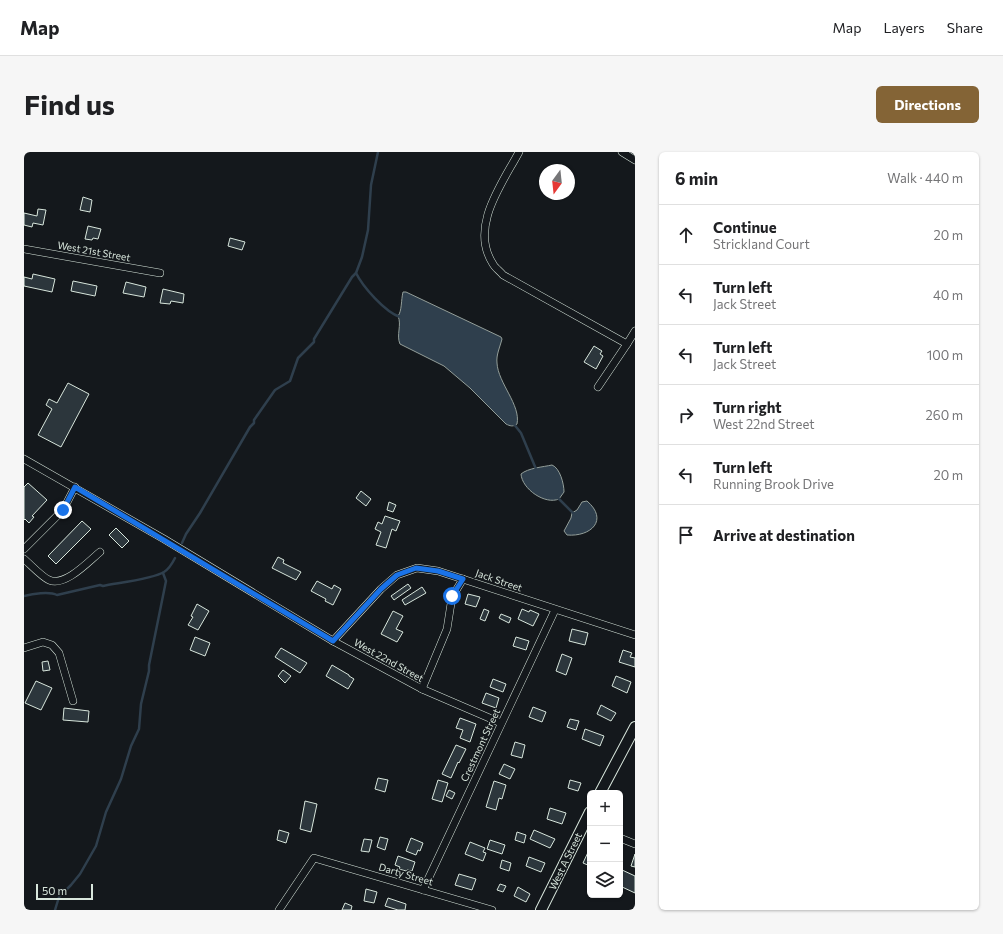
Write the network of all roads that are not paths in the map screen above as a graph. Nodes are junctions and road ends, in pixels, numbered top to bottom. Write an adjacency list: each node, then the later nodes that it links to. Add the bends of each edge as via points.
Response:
1 (520, 152): 7 (street, via 486,216 485,246 492,264 503,275)
2 (622, 152): 3 (street)
3 (635, 160)
4 (24, 249): 5 (street, West 21st Street)
5 (160, 273)
6 (635, 331): 7 (street)
7 (627, 344): 8 (street)
8 (598, 387)
9 (24, 459): 10 (street, West 22nd Street)
10 (75, 487): 11 (street, via 63,510); 17 (street, West 22nd Street)
11 (24, 549)
12 (100, 552): 13 (street, via 70,577 59,582 49,580)
13 (24, 559)
14 (463, 579): 15 (street, Jack Street); 17 (street, Jack Street, via 438,571 416,568 397,575); 19 (street, via 452,596 447,629)
15 (555, 610): 16 (street, Jack Street); 21 (street, Crestmont Street)
16 (635, 635)
17 (333, 641): 19 (street, West 22nd Street)
18 (24, 648): 20 (street, via 43,642 52,645 59,653)
19 (422, 690): 21 (street, West 22nd Street)
20 (73, 701)
21 (501, 724): 27 (street, Crestmont Street)
22 (635, 727): 23 (street)
23 (602, 790)
24 (587, 826): 30 (street, West A Street)
25 (623, 839): 26 (street)
26 (635, 844)
27 (423, 890): 28 (street, Darty Street, via 314,858); 29 (street, Darty Street)
28 (279, 910)
29 (492, 910)
30 (541, 910)

